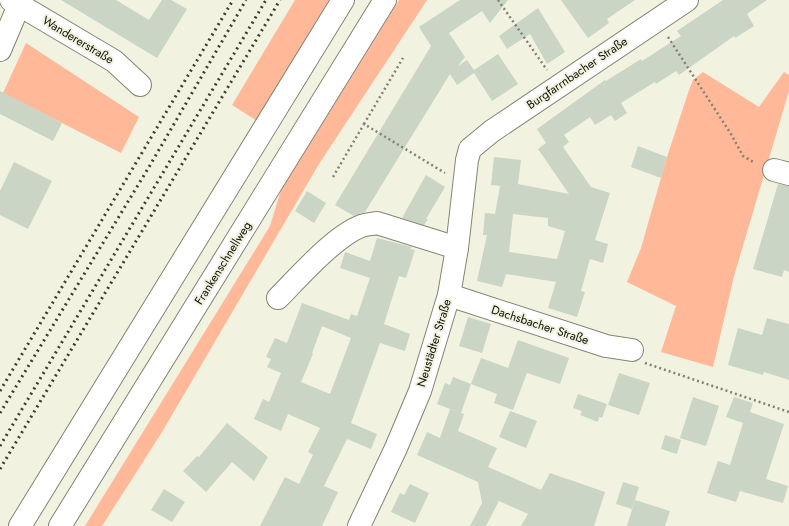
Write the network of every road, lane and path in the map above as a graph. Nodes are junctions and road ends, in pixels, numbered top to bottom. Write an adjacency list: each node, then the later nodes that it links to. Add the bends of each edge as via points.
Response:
1 (343, 0): 21 (main road)
2 (385, 0): 22 (main road, Frankenschnellweg)
3 (498, 0): 10 (path)
4 (687, 0): 6 (main road, Burgfarrnbacher Straße)
5 (15, 2): 7 (main road); 9 (main road, Wandererstraße, via 114,61)
6 (657, 20): 10 (main road, Burgfarrnbacher Straße); 13 (path, via 731,134 742,156 760,166)
7 (0, 50)
8 (403, 58): 11 (path)
9 (140, 85)
10 (558, 86): 12 (main road, Burgfarrnbacher Straße, via 514,115)
11 (364, 124): 14 (path); 15 (path)
12 (470, 149): 15 (main road, Neustädter Straße)
13 (782, 172)
14 (332, 177)
15 (464, 182): 16 (main road, Neustädter Straße)
16 (457, 248): 17 (main road, Neustädter Straße); 18 (main road, via 377,223 364,225 337,241)
17 (449, 295): 19 (main road, Dachsbacher Straße, via 606,346); 23 (main road, Neustädter Straße, via 420,392)
18 (278, 298)
19 (632, 350): 20 (path, via 641,362)
20 (789, 412)
21 (20, 526)
22 (60, 526)
23 (359, 526)

